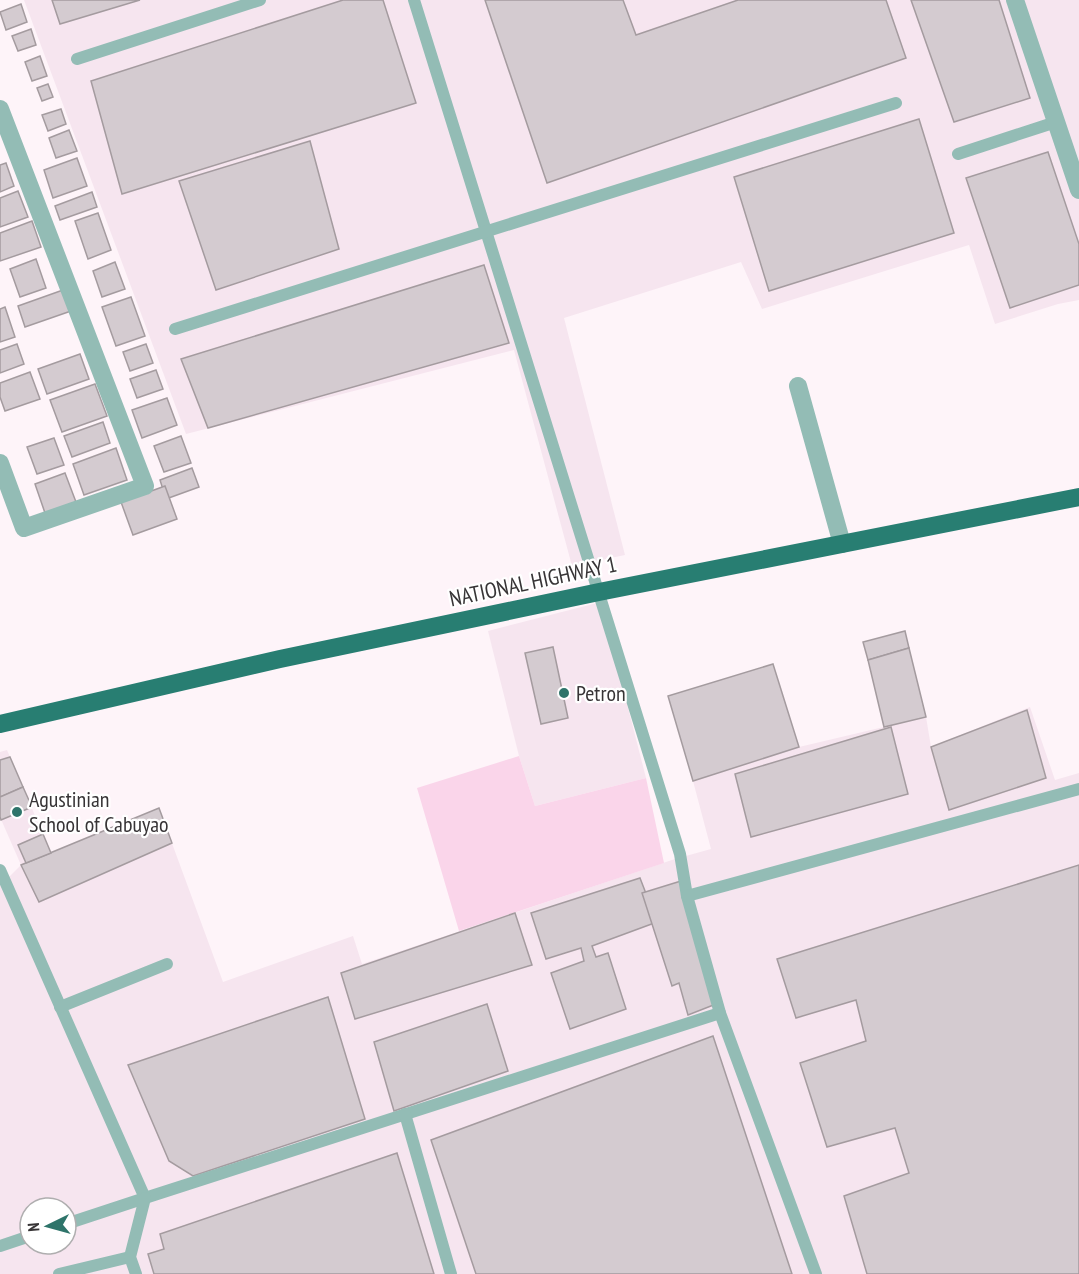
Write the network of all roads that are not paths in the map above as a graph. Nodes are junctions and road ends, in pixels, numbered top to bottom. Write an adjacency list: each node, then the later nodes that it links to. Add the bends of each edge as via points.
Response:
1 (260, 0): 4 (lane)
2 (414, 0): 10 (lane)
3 (1015, 0): 7 (street)
4 (77, 58)
5 (896, 103): 10 (lane)
6 (0, 109): 13 (street, via 146,486 24,528)
7 (1056, 122): 8 (lane); 9 (street)
8 (958, 154)
9 (1079, 190)
10 (487, 231): 11 (lane); 16 (lane)
11 (175, 329)
12 (798, 386): 15 (street)
13 (0, 463)
14 (1079, 497): 15 (highway, NATIONAL HIGHWAY 1)
15 (842, 544): 16 (highway, NATIONAL HIGHWAY 1)
16 (599, 592): 17 (highway, NATIONAL HIGHWAY 1, via 280,658); 20 (lane, via 680,855)
17 (0, 724)
18 (1079, 789): 20 (lane)
19 (0, 870): 22 (lane)
20 (687, 896): 23 (lane)
21 (167, 964): 22 (lane)
22 (60, 1007): 25 (lane)
23 (720, 1012): 24 (lane); 33 (lane)
24 (405, 1114): 25 (lane); 32 (lane)
25 (145, 1198): 26 (lane); 29 (lane)
26 (78, 1220)
27 (18, 1240): 28 (lane)
28 (0, 1246)
29 (130, 1257): 30 (lane); 31 (lane)
30 (59, 1274)
31 (136, 1274)
32 (451, 1274)
33 (816, 1274)

